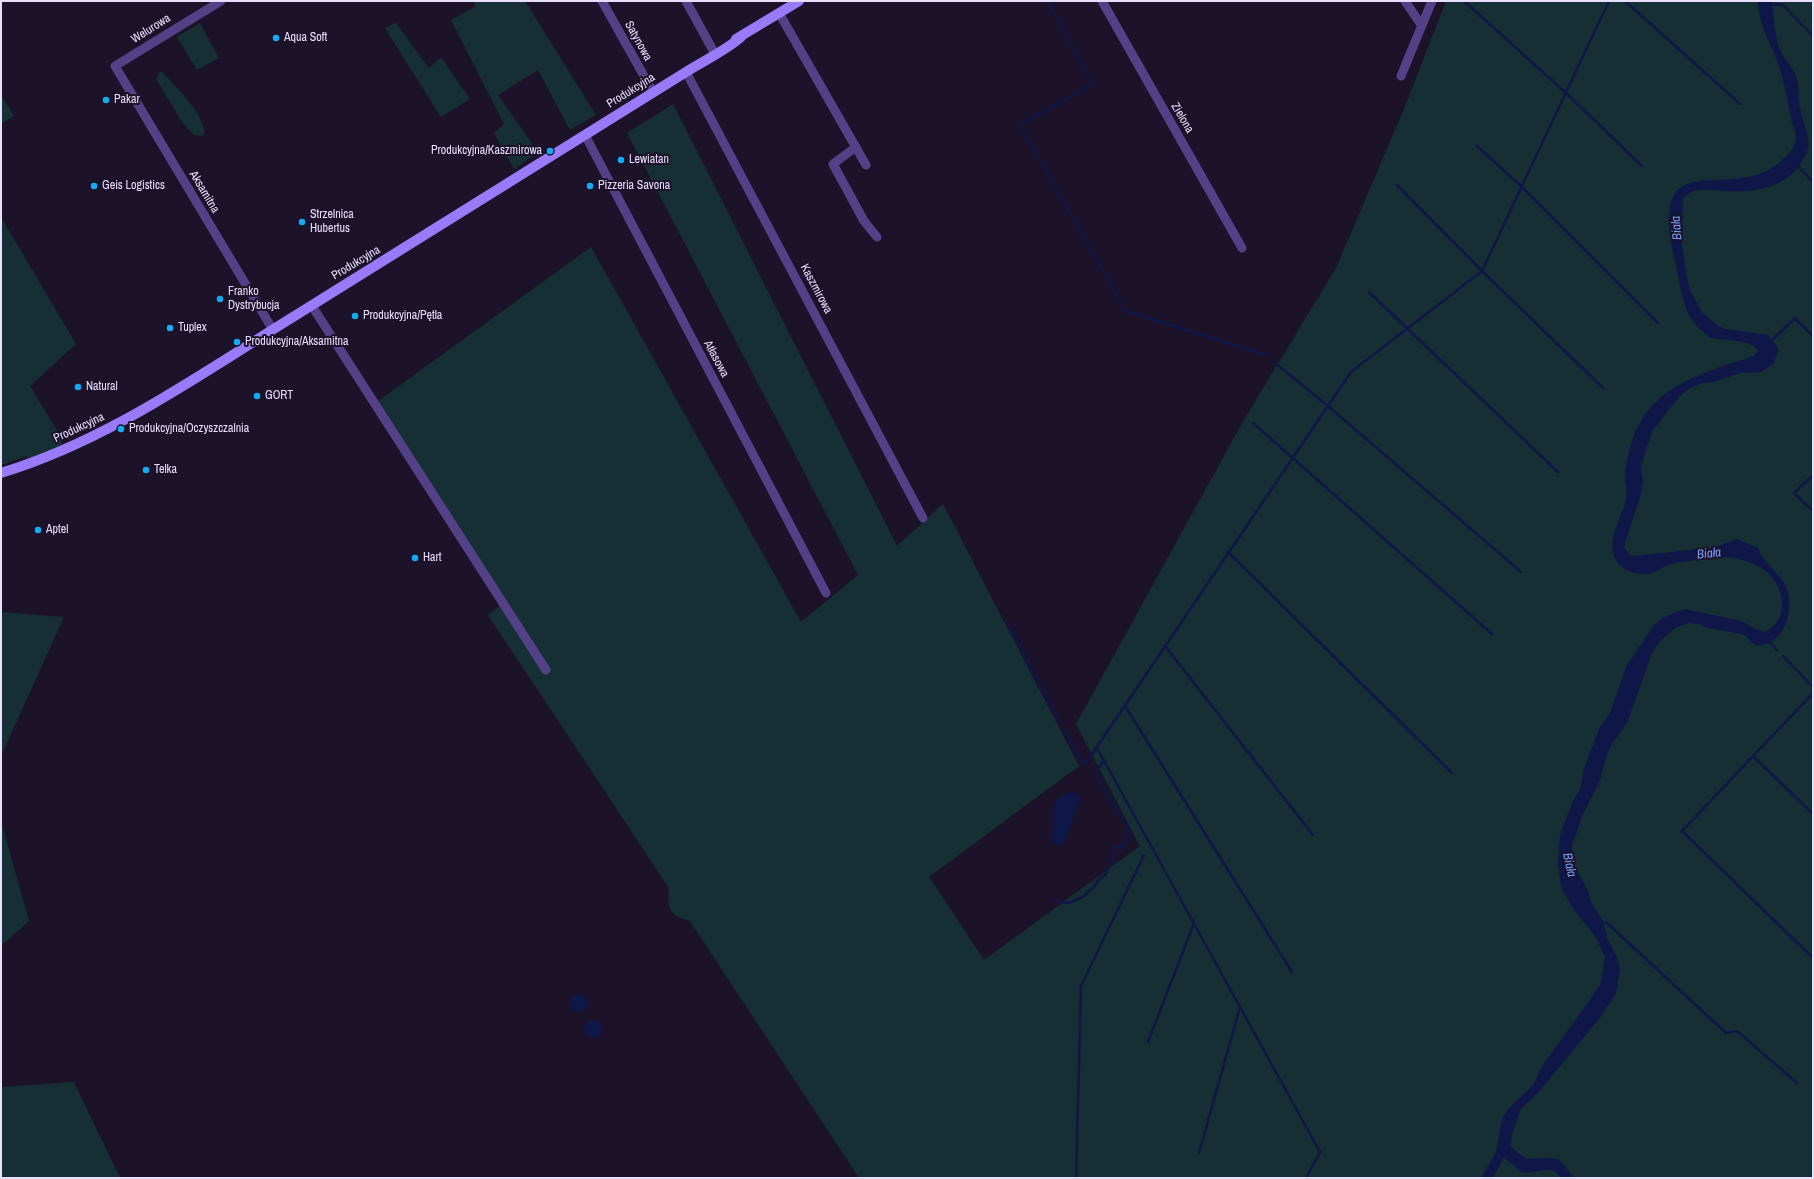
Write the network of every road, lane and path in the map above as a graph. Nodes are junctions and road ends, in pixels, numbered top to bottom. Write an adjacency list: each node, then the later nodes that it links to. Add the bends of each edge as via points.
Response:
1 (221, 1): 11 (street, Welurowa)
2 (602, 1): 14 (street, Satynowa)
3 (686, 1): 10 (street)
4 (799, 1): 8 (street, Produkcyjna)
5 (1102, 1): 19 (street, Zielona)
6 (1405, 1): 9 (street)
7 (1432, 1): 9 (street)
8 (779, 13): 10 (street, Produkcyjna, via 724,45); 16 (street)
9 (1422, 26): 13 (street)
10 (715, 54): 12 (street, Produkcyjna)
11 (115, 66): 21 (street, Aksamitna)
12 (686, 72): 14 (street, Produkcyjna); 23 (street, Kaszmirowa)
13 (1401, 76)
14 (653, 92): 15 (street, Produkcyjna)
15 (585, 135): 20 (street, Produkcyjna); 24 (street, Atłasowa)
16 (856, 146): 17 (street); 18 (street, via 833,164 864,221)
17 (866, 165)
18 (876, 237)
19 (1242, 248)
20 (312, 306): 21 (street, Produkcyjna); 25 (street)
21 (273, 330): 22 (street, Produkcyjna, via 113,427 75,446)
22 (1, 473)
23 (923, 518)
24 (826, 593)
25 (546, 670)

